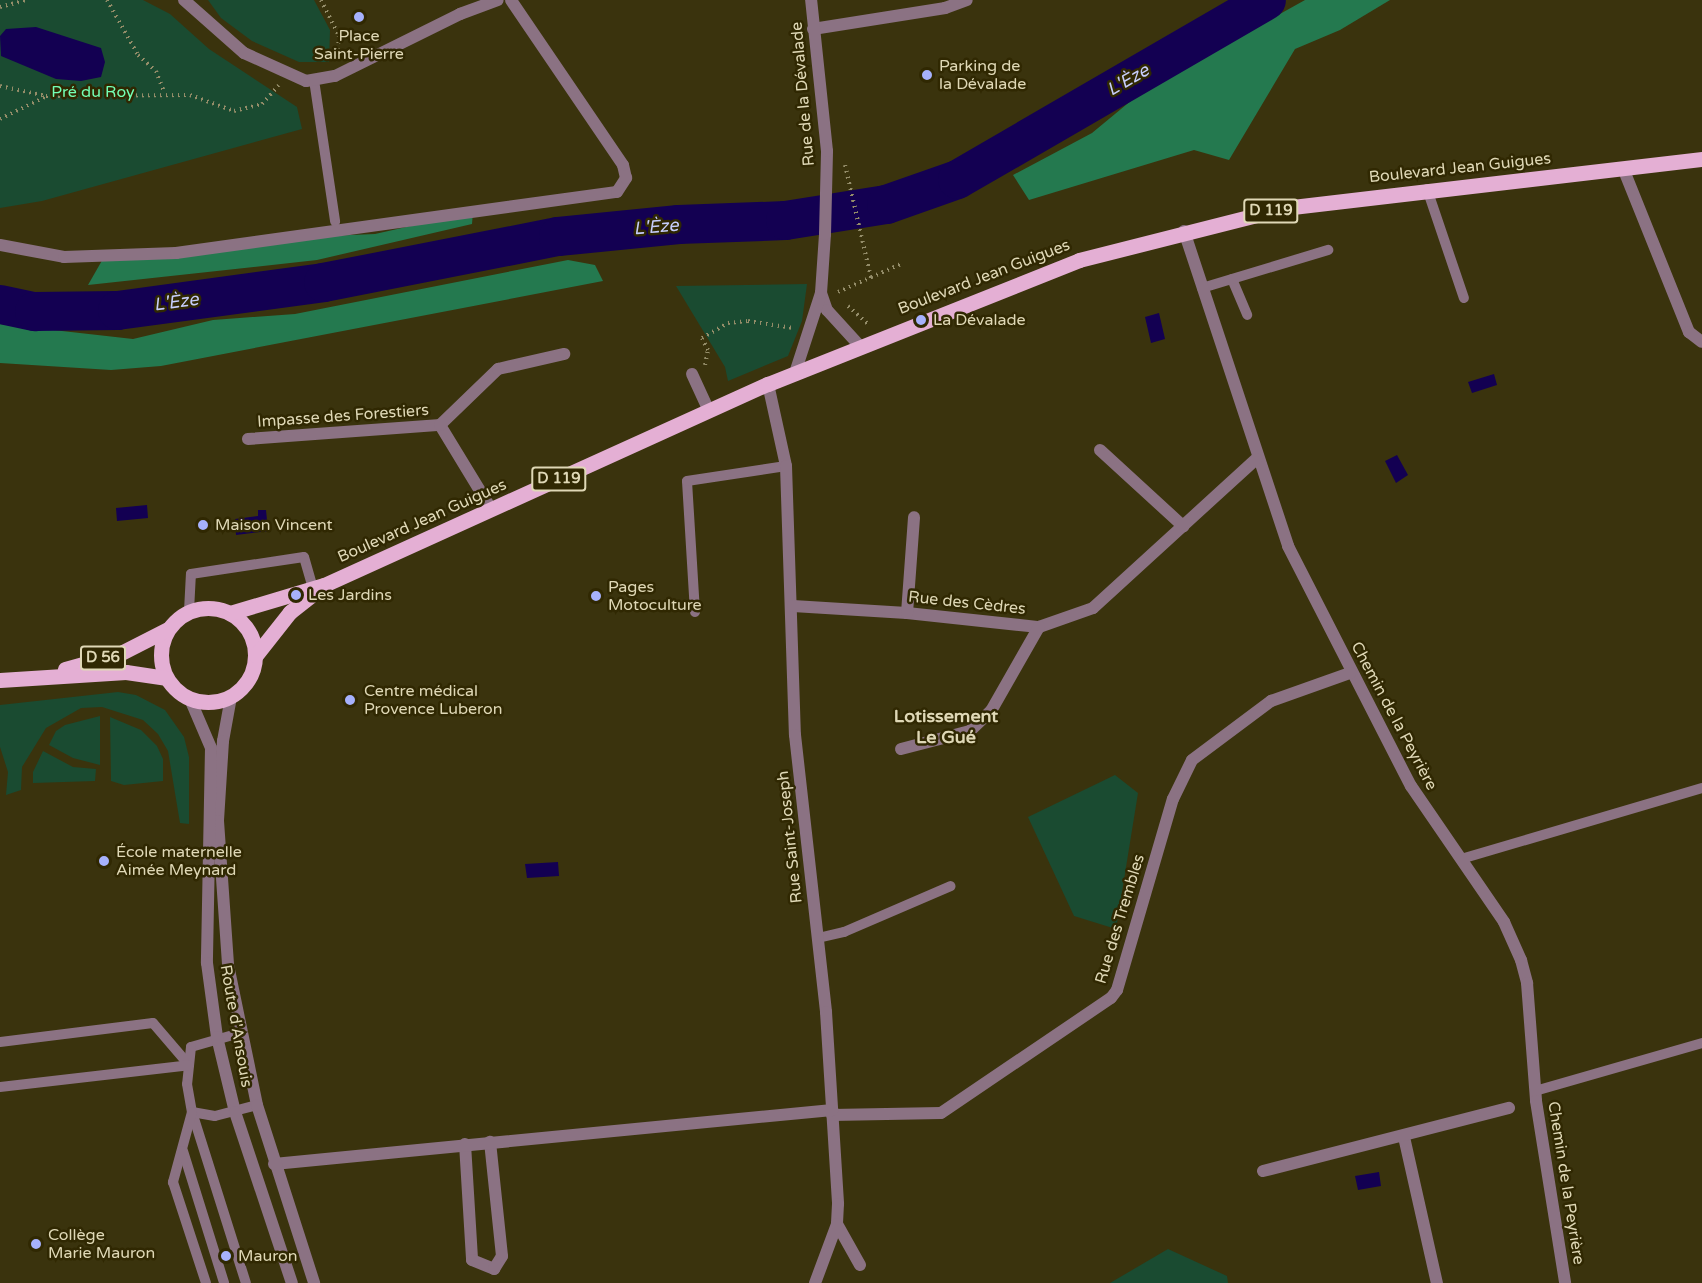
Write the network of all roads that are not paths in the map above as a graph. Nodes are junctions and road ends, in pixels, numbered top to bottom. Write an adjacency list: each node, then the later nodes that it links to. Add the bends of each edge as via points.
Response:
1 (184, 0): 7 (street, via 244,53 289,74)
2 (498, 0): 7 (street, via 460,14 335,76)
3 (512, 0): 13 (street, via 624,165 626,178 617,192 176,253 64,257)
4 (811, 0): 6 (street, Rue de la Dévalade)
5 (967, 0): 6 (street, via 945,8)
6 (813, 29): 17 (street, Rue de la Dévalade, via 827,151)
7 (314, 80): 11 (lane)
8 (1702, 159): 9 (main road, Boulevard Jean Guigues / D 119)
9 (1623, 168): 10 (main road, Boulevard Jean Guigues / D 119); 20 (street, via 1689,332)
10 (1427, 189): 12 (main road, Boulevard Jean Guigues / D 119, via 1284,208); 18 (lane)
11 (335, 221)
12 (1184, 231): 16 (street, Chemin de la Peyrière); 21 (main road, Boulevard Jean Guigues / D 119, via 1078,260)
13 (0, 245)
14 (1328, 250): 15 (lane)
15 (1232, 279): 16 (lane); 19 (lane)
16 (1202, 288): 30 (street, Chemin de la Peyrière)
17 (821, 293): 21 (street, via 827,310); 23 (street, Rue de la Dévalade)
18 (1464, 298)
19 (1247, 315)
20 (1702, 342)
21 (859, 345): 23 (main road, Boulevard Jean Guigues / D 119)
22 (564, 354): 27 (street, Impasse des Forestiers, via 498,369)
23 (795, 373): 25 (main road, Boulevard Jean Guigues / D 119)
24 (692, 374): 26 (street)
25 (768, 384): 26 (main road, Boulevard Jean Guigues / D 119); 31 (street, Rue Saint-Joseph)
26 (709, 411): 32 (main road, Boulevard Jean Guigues / D 119)
27 (440, 425): 28 (street, Impasse des Forestiers); 32 (street, Impasse des Forestiers)
28 (248, 439)
29 (1100, 450): 34 (street)
30 (1256, 459): 34 (street, Rue des Cèdres); 44 (street, Chemin de la Peyrière, via 1288,546)
31 (786, 466): 36 (street, Rue Saint-Joseph); 38 (lane, via 687,481)
32 (491, 509): 35 (main road, Boulevard Jean Guigues / D 119)
33 (914, 517): 40 (street)
34 (1183, 526): 41 (street, Rue des Cèdres, via 1093,608)
35 (319, 587): 37 (lane, via 304,557 191,574); 39 (main road, Boulevard Jean Guigues / D 119); 43 (main road, Boulevard Jean Guigues / D 119, via 290,612)
36 (793, 606): 40 (street, Rue des Cèdres); 54 (street, Rue Saint-Joseph, via 795,735)
37 (189, 611): 39 (main road, via 212,608); 42 (main road)
38 (695, 612)
39 (230, 613): 43 (main road, via 249,630)
40 (907, 613): 41 (street, Rue des Cèdres)
41 (1039, 627): 50 (street, via 991,711 970,731)
42 (168, 629): 45 (main road, D 56, via 119,654); 46 (main road, via 161,653)
43 (256, 655): 48 (main road, via 249,680)
44 (1350, 673): 52 (street, Chemin de la Peyrière, via 1411,786); 66 (street, Rue des Trembles, via 1271,701 1192,760 1173,799 1111,998 941,1113)
45 (34, 677): 46 (main road, D 56, via 126,672); 47 (main road, D 56)
46 (166, 678): 49 (main road)
47 (0, 680)
48 (231, 697): 49 (main road, via 203,703); 55 (street, Route d'Ansouis, via 223,741 218,826 228,965)
49 (190, 699): 56 (street, Route d'Ansouis, via 211,748 207,963)
50 (902, 749)
51 (1702, 788): 52 (lane)
52 (1461, 859): 61 (street, Chemin de la Peyrière, via 1504,922 1521,960 1527,983)
53 (951, 886): 54 (lane, via 844,932)
54 (818, 938): 66 (street, Rue Saint-Joseph)
55 (240, 1033): 56 (lane); 62 (street, Route d'Ansouis)
56 (217, 1036): 59 (lane, via 191,1047); 65 (street, Route d'Ansouis)
57 (0, 1042): 59 (lane, via 153,1023)
58 (1702, 1042): 61 (lane)
59 (189, 1065): 60 (lane); 64 (lane, via 187,1084)
60 (0, 1087)
61 (1535, 1091): 82 (street, Chemin de la Peyrière)
62 (257, 1105): 65 (lane); 71 (street, Route d'Ansouis)
63 (1509, 1108): 67 (street)
64 (192, 1112): 65 (lane, via 215,1116); 70 (lane); 77 (lane)
65 (235, 1112): 78 (street, Route d'Ansouis)
66 (832, 1112): 68 (street, Rue des Trembles); 73 (street, Rue Saint-Joseph)
67 (1404, 1137): 72 (street); 81 (street)
68 (490, 1142): 69 (street, Rue des Trembles); 69 (street, via 502,1256 494,1269 472,1260)
69 (465, 1144): 71 (street, Rue des Trembles)
70 (183, 1151): 75 (lane, via 173,1182); 76 (lane)
71 (274, 1164): 79 (street, Route d'Ansouis)
72 (1263, 1171)
73 (837, 1224): 74 (street); 80 (street, Rue Saint-Joseph)
74 (860, 1265)
75 (206, 1283)
76 (224, 1283)
77 (246, 1283)
78 (292, 1283)
79 (314, 1283)
80 (815, 1283)
81 (1437, 1283)
82 (1565, 1283)

